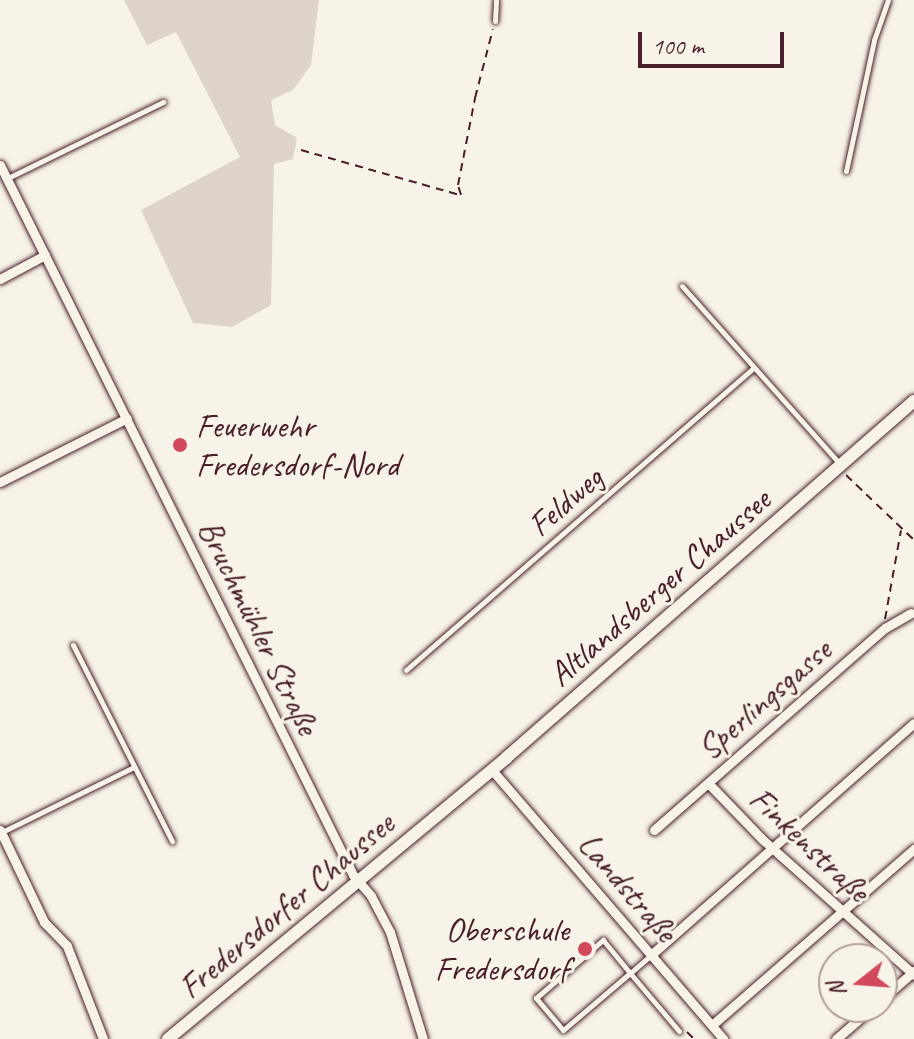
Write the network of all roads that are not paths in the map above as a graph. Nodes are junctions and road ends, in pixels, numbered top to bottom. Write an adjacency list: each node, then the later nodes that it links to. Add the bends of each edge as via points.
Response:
1 (496, 0): 3 (lane)
2 (888, 0): 6 (lane, via 874,40)
3 (495, 21)
4 (163, 102): 7 (lane)
5 (0, 165): 7 (street, Bruchmühler Straße)
6 (846, 171)
7 (7, 179): 8 (street, Bruchmühler Straße)
8 (45, 255): 9 (street); 13 (street, Bruchmühler Straße)
9 (0, 279)
10 (682, 286): 11 (lane)
11 (754, 368): 14 (lane); 18 (lane, Feldweg)
12 (914, 401): 14 (main road, Altlandsberger Chaussee)
13 (127, 418): 15 (street); 29 (street, Bruchmühler Straße)
14 (844, 470): 21 (main road, Altlandsberger Chaussee)
15 (0, 482)
16 (911, 613): 22 (street, Sperlingsgasse, via 885,628)
17 (73, 645): 20 (lane)
18 (406, 670)
19 (914, 723): 27 (street)
20 (134, 767): 25 (lane); 26 (lane)
21 (492, 770): 23 (main road, Altlandsberger Chaussee); 31 (street, Landstraße)
22 (708, 783): 24 (street, Sperlingsgasse); 27 (street, Finkenstraße)
23 (440, 814): 29 (main road, Fredersdorfer Chaussee)
24 (654, 830)
25 (1, 831): 37 (street, via 44,922 62,939 84,980 89,1009)
26 (172, 841)
27 (772, 846): 30 (street, Finkenstraße); 31 (street)
28 (914, 849): 30 (street)
29 (358, 882): 38 (main road, Fredersdorfer Chaussee); 39 (street, Bruchmühler Straße, via 390,932)
30 (844, 910): 33 (street, Finkenstraße); 35 (street)
31 (652, 954): 32 (lane); 35 (street, Landstraße)
32 (630, 973): 32 (lane, via 563,1030 536,998 603,940); 36 (lane)
33 (913, 973)
34 (854, 1023): 41 (street)
35 (712, 1025): 40 (street, Landstraße)
36 (679, 1031)
37 (103, 1039)
38 (168, 1039)
39 (423, 1039)
40 (723, 1039)
41 (836, 1039)

